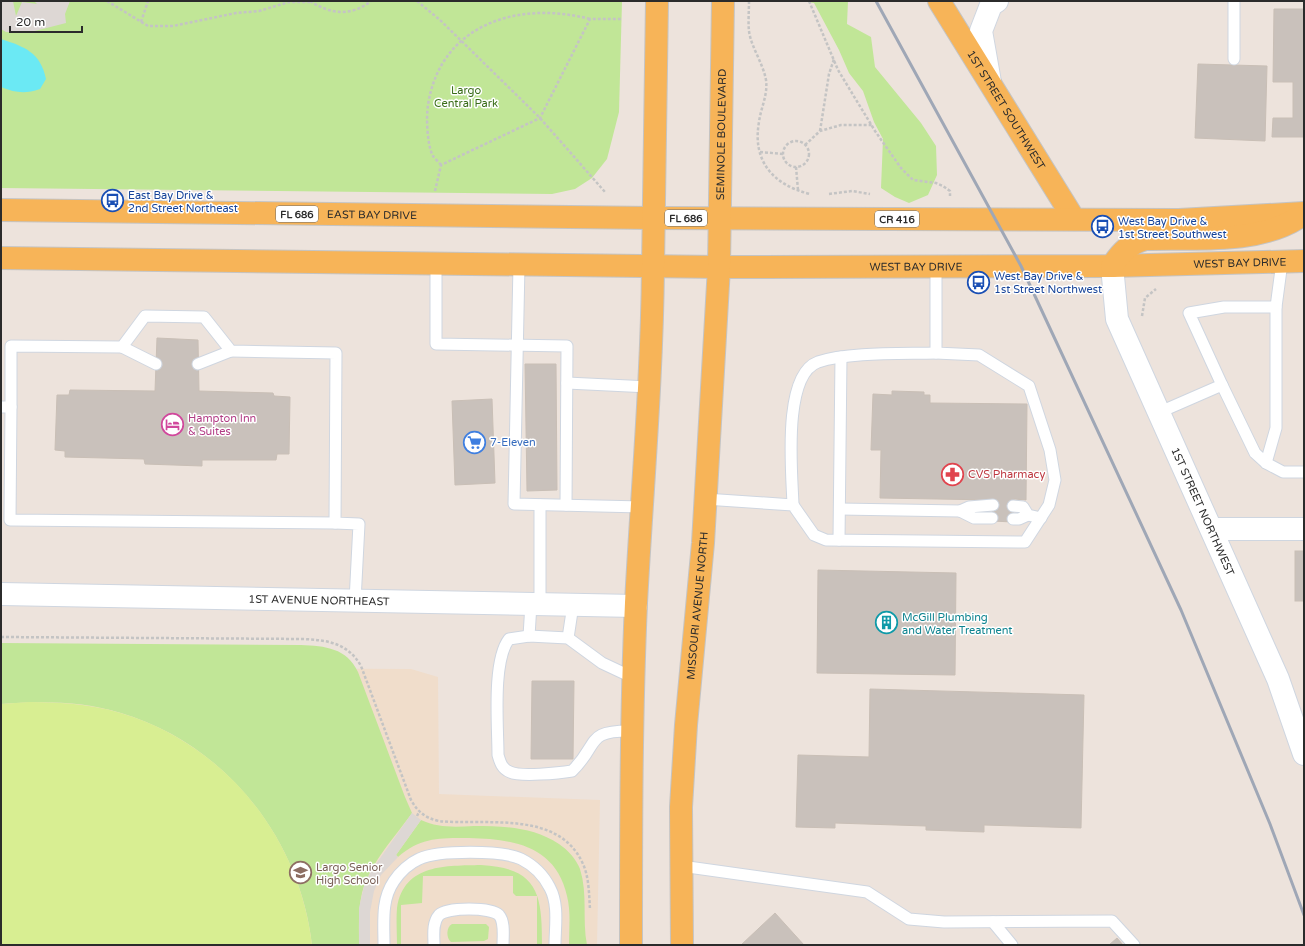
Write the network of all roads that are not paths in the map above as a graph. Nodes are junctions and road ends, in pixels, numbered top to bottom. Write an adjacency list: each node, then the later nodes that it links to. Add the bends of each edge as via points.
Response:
1 (657, 1): 10 (main road)
2 (723, 1): 11 (main road, SEMINOLE BOULEVARD)
3 (939, 1): 7 (main road, 1ST STREET SOUTHWEST)
4 (997, 1): 7 (street, via 991,4 981,31)
5 (1234, 1): 6 (lane)
6 (1234, 59)
7 (990, 82): 12 (main road, 1ST STREET SOUTHWEST)
8 (1, 210): 10 (main road, EAST BAY DRIVE / FL 686)
9 (1304, 214): 12 (main road, CR 416, via 1179,220); 20 (main road, via 1264,234 1145,239 1132,243 1120,253)
10 (653, 218): 11 (main road, EAST BAY DRIVE / FL 686); 21 (main road)
11 (720, 218): 12 (main road, CR 416); 22 (main road, SEMINOLE BOULEVARD)
12 (1074, 219)
13 (1304, 252): 16 (main road)
14 (1, 258): 17 (main road)
15 (1304, 261): 16 (main road, WEST BAY DRIVE)
16 (1282, 262): 20 (main road, WEST BAY DRIVE); 23 (lane)
17 (436, 264): 18 (main road); 24 (lane, via 436,344)
18 (519, 265): 21 (main road); 24 (lane)
19 (936, 266): 20 (main road, WEST BAY DRIVE); 22 (main road, WEST BAY DRIVE); 27 (lane)
20 (1112, 266): 35 (street, 1ST STREET NORTHWEST, via 1117,319)
21 (653, 267): 22 (main road); 33 (main road)
22 (719, 267): 38 (main road, MISSOURI AVENUE NORTH)
23 (1276, 307): 32 (lane, via 1224,307 1189,313); 36 (lane, via 1276,428)
24 (517, 346): 31 (lane, via 567,346); 39 (lane, via 514,504)
25 (122, 347): 26 (lane, via 145,316 204,318); 29 (lane); 34 (lane, via 11,346)
26 (230, 351): 30 (lane); 51 (lane, via 336,353)
27 (936, 353): 28 (lane); 49 (lane, via 979,355 1029,386 1050,450 1055,480 1049,505)
28 (841, 357): 41 (lane, via 816,363 802,376 798,387 791,416); 45 (lane)
29 (156, 364)
30 (198, 364)
31 (567, 383): 33 (lane); 40 (lane)
32 (1222, 385): 35 (lane); 36 (lane, via 1255,453)
33 (649, 386): 44 (main road)
34 (6, 407): 51 (lane, via 10,520)
35 (1160, 412): 52 (street, 1ST STREET NORTHWEST)
36 (1266, 463): 37 (lane, via 1283,472)
37 (1304, 472)
38 (705, 499): 41 (lane); 65 (main road, MISSOURI AVENUE NORTH, via 686,725 681,807)
39 (540, 505): 40 (lane); 57 (lane)
40 (566, 505): 44 (lane)
41 (793, 505): 54 (lane, via 814,535 826,540)
42 (993, 505): 46 (lane, via 969,507)
43 (1013, 506): 47 (lane, via 1023,507)
44 (642, 507): 59 (main road)
45 (840, 510): 46 (lane); 54 (lane)
46 (960, 512): 48 (lane, via 974,518)
47 (1028, 515): 49 (lane); 50 (lane)
48 (992, 518)
49 (1041, 518): 54 (lane, via 1025,542)
50 (1013, 519)
51 (335, 523): 56 (lane, via 359,524)
52 (1212, 529): 53 (street); 64 (street, 1ST STREET NORTHWEST, via 1278,679)
53 (1304, 529)
54 (839, 540)
55 (1, 594): 56 (street, 1ST AVENUE NORTHEAST)
56 (355, 601): 57 (street, 1ST AVENUE NORTHEAST)
57 (535, 604): 58 (street, 1ST AVENUE NORTHEAST); 60 (lane)
58 (573, 605): 59 (street, 1ST AVENUE NORTHEAST); 61 (lane)
59 (636, 606): 62 (main road)
60 (529, 636): 61 (lane); 63 (lane, via 509,639 499,665 498,755 501,766 510,773 524,774 572,771 602,733)
61 (568, 638): 62 (lane, via 602,663)
62 (634, 678): 63 (main road)
63 (633, 731): 71 (main road)
64 (1304, 754)
65 (681, 866): 66 (lane, via 867,892 909,919); 72 (main road, MISSOURI AVENUE NORTH)
66 (993, 922): 73 (lane); 74 (lane, via 1112,921)
67 (384, 945): 70 (lane, via 384,910 389,890 399,875 414,861 440,853 498,853 516,856 527,862 548,884 555,904)
68 (434, 945): 69 (lane, via 437,919 450,910 489,910 496,913 502,923)
69 (503, 945)
70 (555, 945)
71 (631, 945)
72 (682, 945)
73 (1012, 945)
74 (1134, 945)

